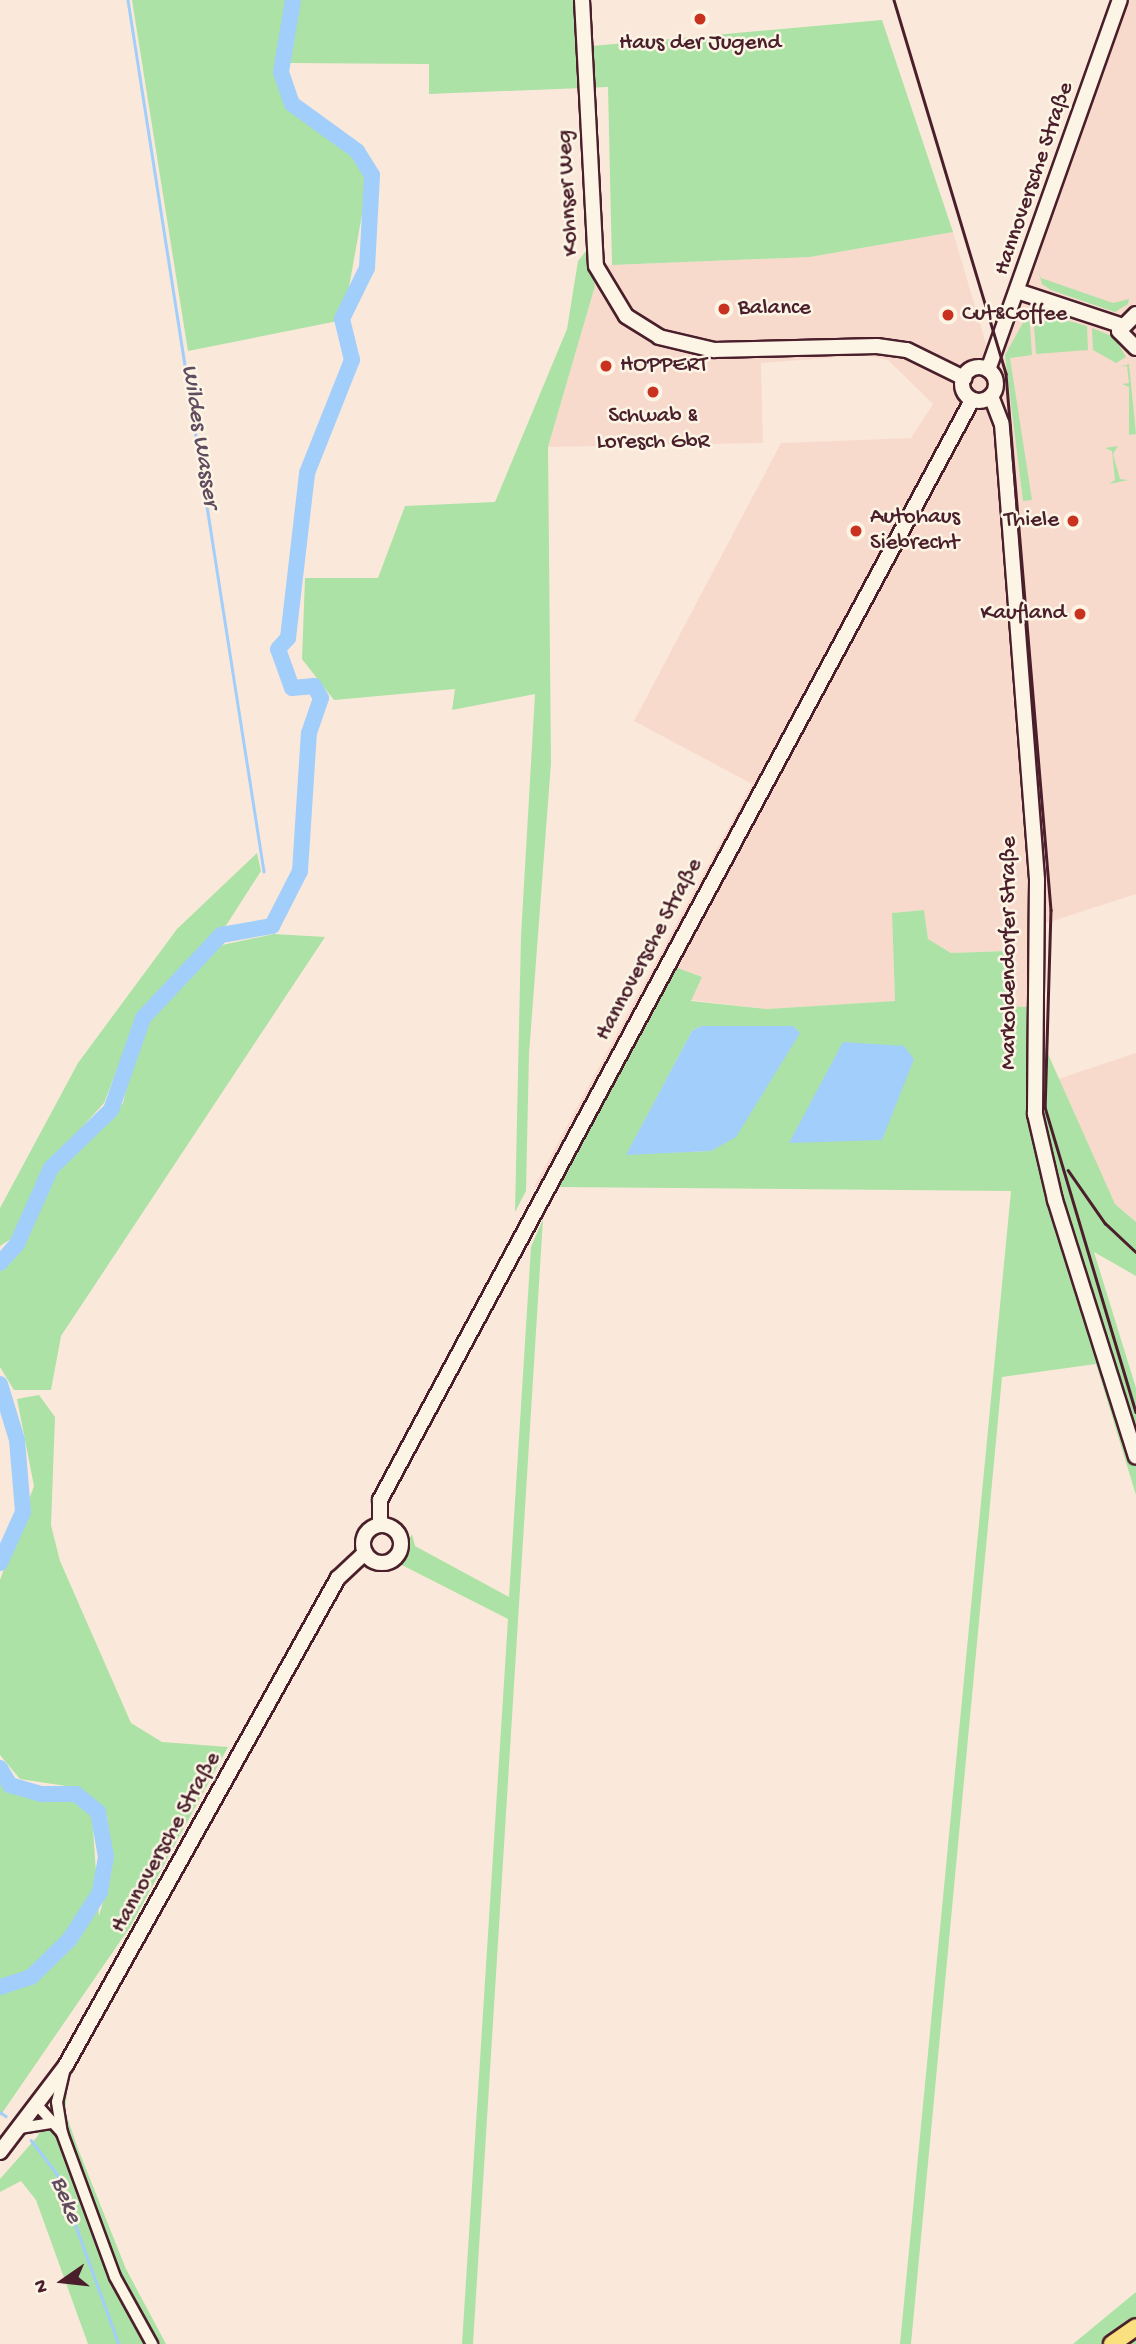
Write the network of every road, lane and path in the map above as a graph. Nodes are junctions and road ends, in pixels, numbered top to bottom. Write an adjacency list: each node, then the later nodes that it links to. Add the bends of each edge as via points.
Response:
1 (582, 0): 8 (main road, Kohnser Weg, via 592,238 602,281 626,316 659,337 714,350 877,346 907,350)
2 (1120, 0): 3 (main road, Hannoversche Straße)
3 (1020, 292): 5 (main road); 7 (main road, Hannoversche Straße)
4 (1136, 314): 5 (main road)
5 (1120, 325): 6 (main road, via 1123,341)
6 (1136, 348)
7 (988, 370): 8 (main road, via 975,368); 9 (main road, via 995,382)
8 (964, 378): 10 (main road, via 963,391)
9 (991, 396): 10 (main road); 11 (main road, Markoldendorfer Straße, via 1002,424 1037,880 1035,1114 1055,1200)
10 (972, 400): 12 (main road, Hannoversche Straße, via 380,1500)
11 (1136, 1457)
12 (380, 1525): 13 (main road, Hannoversche Straße, via 366,1532); 13 (main road, via 398,1533 399,1553 379,1563)
13 (365, 1553): 14 (main road, Hannoversche Straße, via 338,1578)
14 (66, 2065): 15 (main road, Hannoversche Straße); 16 (street)
15 (37, 2105): 16 (street); 17 (main road, Hannoversche Straße)
16 (55, 2120): 17 (street); 20 (street, via 115,2277)
17 (20, 2128): 18 (main road, Hannoversche Straße)
18 (0, 2152)
19 (1136, 2328): 21 (main road)
20 (152, 2344)
21 (1112, 2344)

